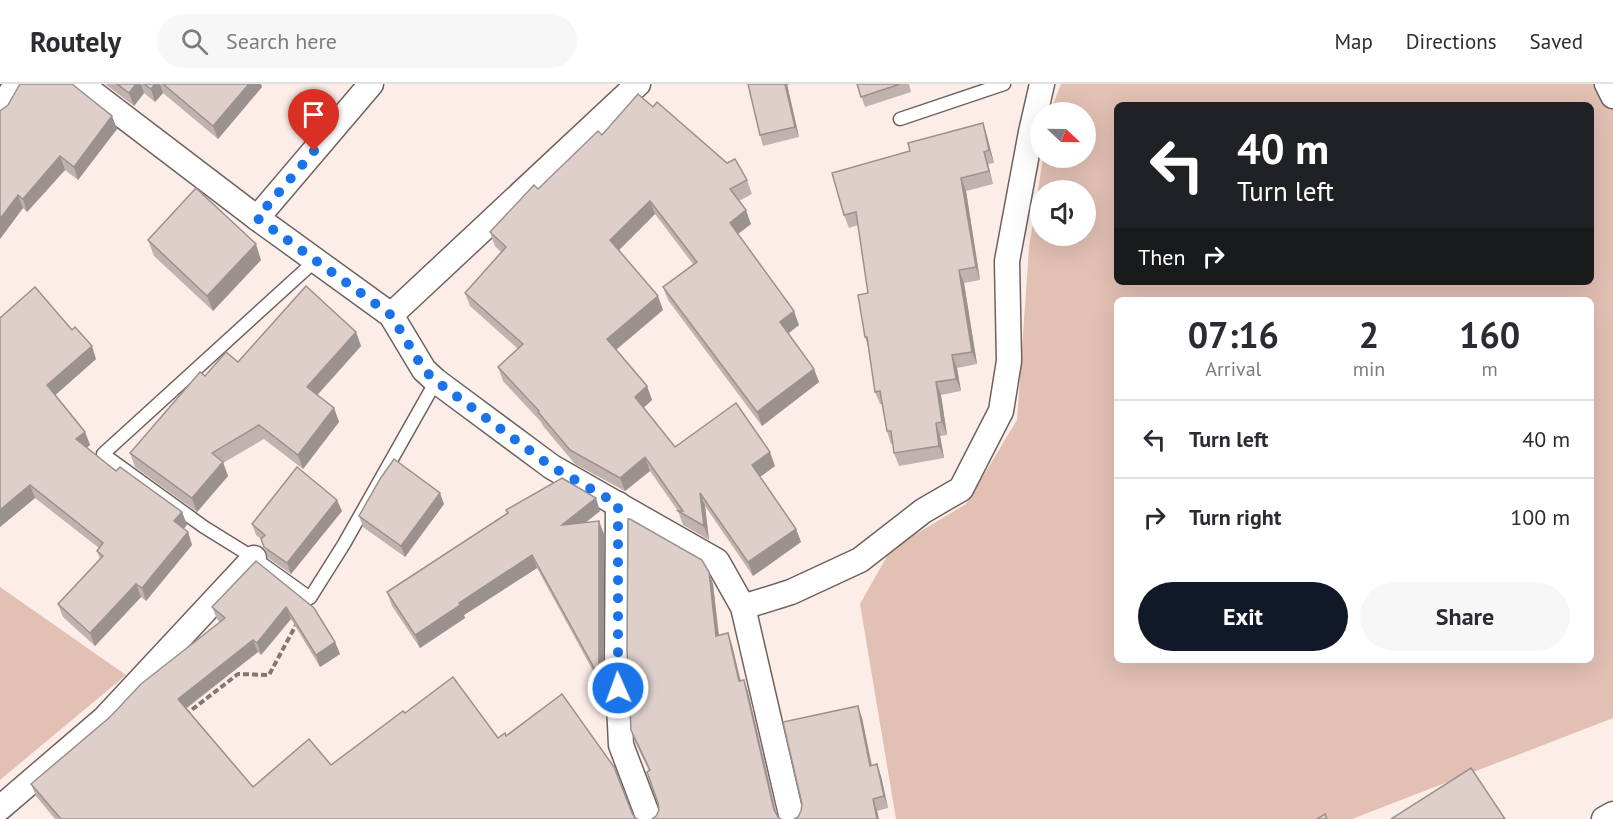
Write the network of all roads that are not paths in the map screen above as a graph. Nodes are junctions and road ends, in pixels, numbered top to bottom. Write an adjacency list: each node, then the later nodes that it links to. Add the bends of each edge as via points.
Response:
1 (16, 84): 9 (street)
2 (81, 84): 11 (street)
3 (371, 84): 11 (street)
4 (638, 84): 13 (street)
5 (1004, 84): 10 (lane)
6 (1042, 84): 17 (street, via 1007,261 1009,361 1001,411 961,489 922,511 860,560 791,592)
7 (1607, 84): 8 (street)
8 (1613, 96)
9 (0, 111)
10 (900, 119)
11 (257, 218): 12 (street)
12 (316, 260): 13 (street); 16 (lane, via 104,453 204,527)
13 (391, 315): 14 (street, via 424,370)
14 (436, 381): 15 (street, via 552,467); 16 (lane, via 310,598)
15 (618, 504): 17 (street, via 717,561); 20 (street, via 621,745)
16 (254, 558): 18 (street, via 105,718)
17 (743, 607): 21 (street)
18 (0, 808)
19 (1613, 814): 22 (street)
20 (649, 819)
21 (792, 819)
22 (1604, 819)

